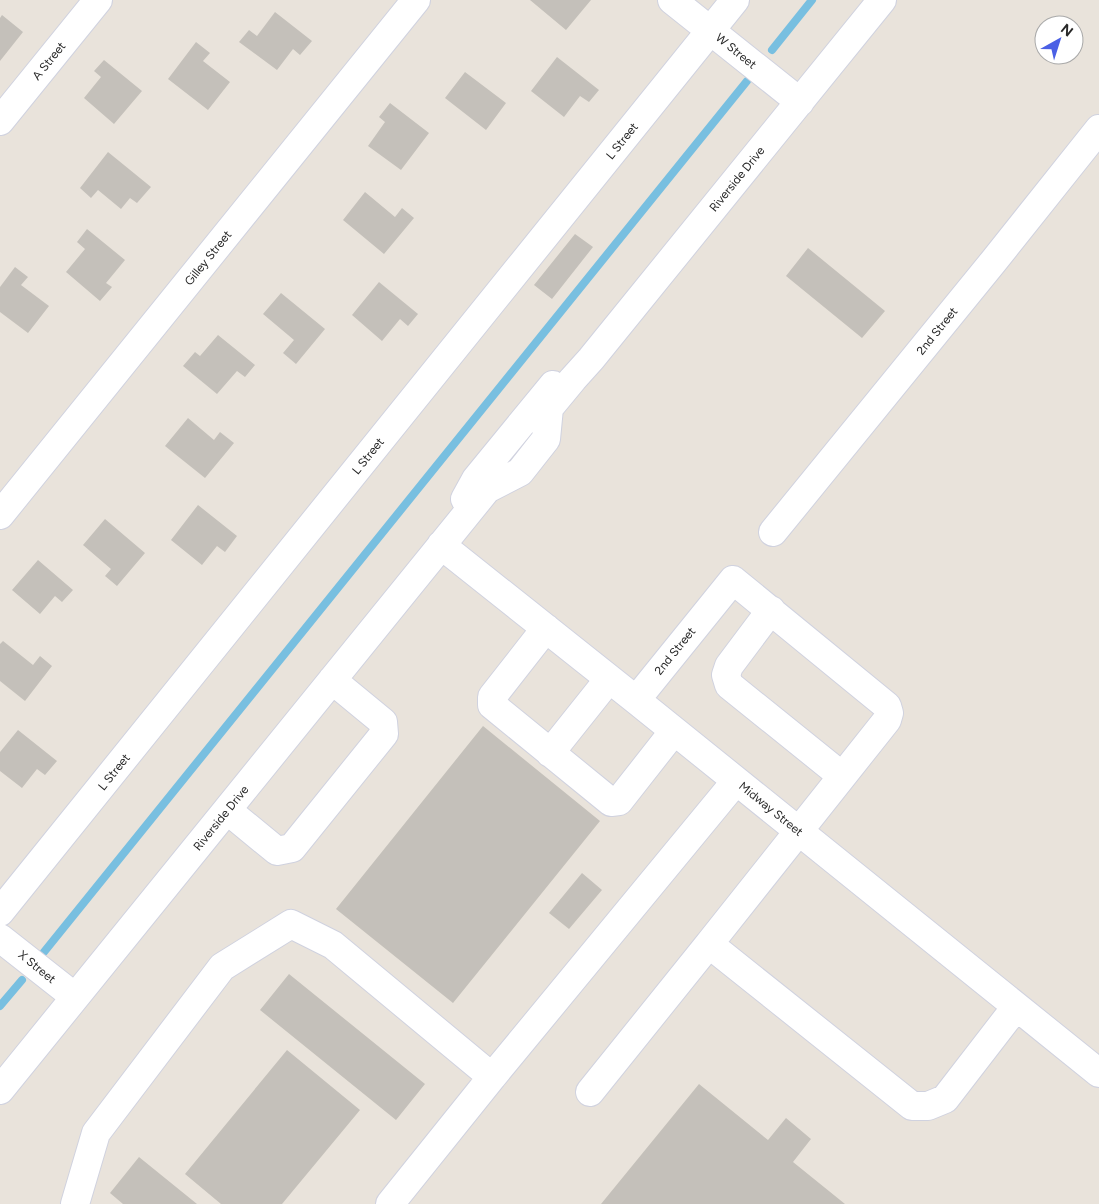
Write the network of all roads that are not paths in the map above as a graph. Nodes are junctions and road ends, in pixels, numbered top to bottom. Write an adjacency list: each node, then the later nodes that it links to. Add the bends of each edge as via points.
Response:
1 (98, 0): 8 (street, A Street)
2 (416, 0): 10 (street, Gilley Street)
3 (672, 0): 6 (street, W Street)
4 (735, 0): 6 (street, L Street)
5 (882, 0): 7 (street, Riverside Drive)
6 (710, 31): 7 (street, W Street); 24 (street, L Street)
7 (800, 102): 12 (street, Riverside Drive, via 591,358 566,371 524,419 476,479)
8 (0, 121)
9 (1099, 129): 11 (street, 2nd Street)
10 (0, 515)
11 (773, 532)
12 (441, 545): 14 (street, Midway Street); 16 (street, Riverside Drive)
13 (771, 610): 17 (street, 2nd Street, via 734,580); 20 (street, via 728,666 729,685); 20 (street, via 887,706 887,720)
14 (546, 628): 15 (street, Midway Street); 19 (street, via 492,697 492,705)
15 (609, 679): 17 (street, Midway Street); 19 (street)
16 (332, 680): 22 (street, Riverside Drive); 22 (street, via 382,722 384,734 360,764 292,848 277,851)
17 (636, 700): 18 (street, Midway Street)
18 (674, 731): 19 (street, via 619,801 611,802); 21 (street, Midway Street)
19 (550, 753)
20 (842, 776): 23 (street)
21 (736, 781): 23 (street, Midway Street); 30 (street)
22 (227, 810): 27 (street, Riverside Drive)
23 (798, 831): 26 (street); 28 (street, Midway Street)
24 (0, 912)
25 (0, 938): 27 (street, X Street)
26 (708, 944): 28 (street, via 912,1106 928,1106 945,1099); 32 (street)
27 (75, 997): 31 (street, Riverside Drive)
28 (1016, 1006): 29 (street, Midway Street)
29 (1099, 1073)
30 (492, 1077): 33 (street, via 333,945 291,924 222,967 96,1133); 34 (street)
31 (0, 1090)
32 (590, 1092)
33 (75, 1204)
34 (390, 1204)

